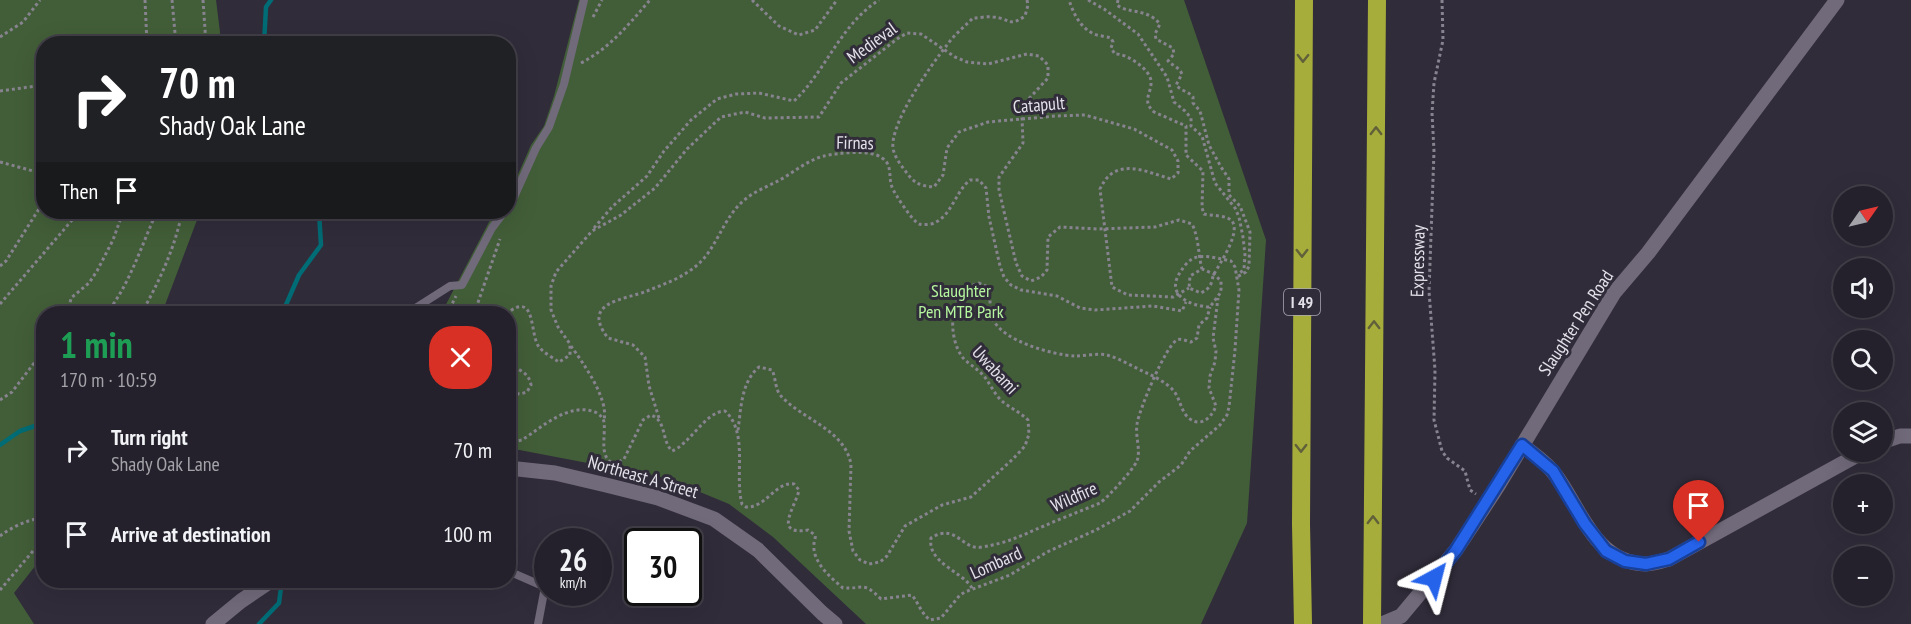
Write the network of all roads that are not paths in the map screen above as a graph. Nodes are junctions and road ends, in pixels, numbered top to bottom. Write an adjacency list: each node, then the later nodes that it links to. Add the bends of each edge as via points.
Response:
1 (584, 0): 5 (lane, via 568,70 549,127)
2 (1304, 0): 18 (highway, I 49, one-way to 18)
3 (1377, 0): 19 (highway, one-way to 3)
4 (1837, 0): 10 (street, Slaughter Pen Road, via 1648,254 1614,293)
5 (516, 193)
6 (499, 219): 7 (lane, via 462,285 450,286)
7 (419, 306)
8 (1911, 436): 9 (street)
9 (1893, 438)
10 (1522, 445): 11 (street, via 1553,471 1606,551 1625,561 1646,564 1669,559); 20 (street, Slaughter Pen Road, via 1456,550 1401,616)
11 (1845, 462)
12 (516, 469): 17 (street, Northeast A Street, via 555,473 658,498 714,519 758,550)
13 (516, 574): 16 (lane, via 545,587)
14 (260, 588): 15 (street)
15 (213, 624)
16 (538, 624)
17 (835, 624)
18 (1302, 624)
19 (1372, 624)
20 (1382, 624)

